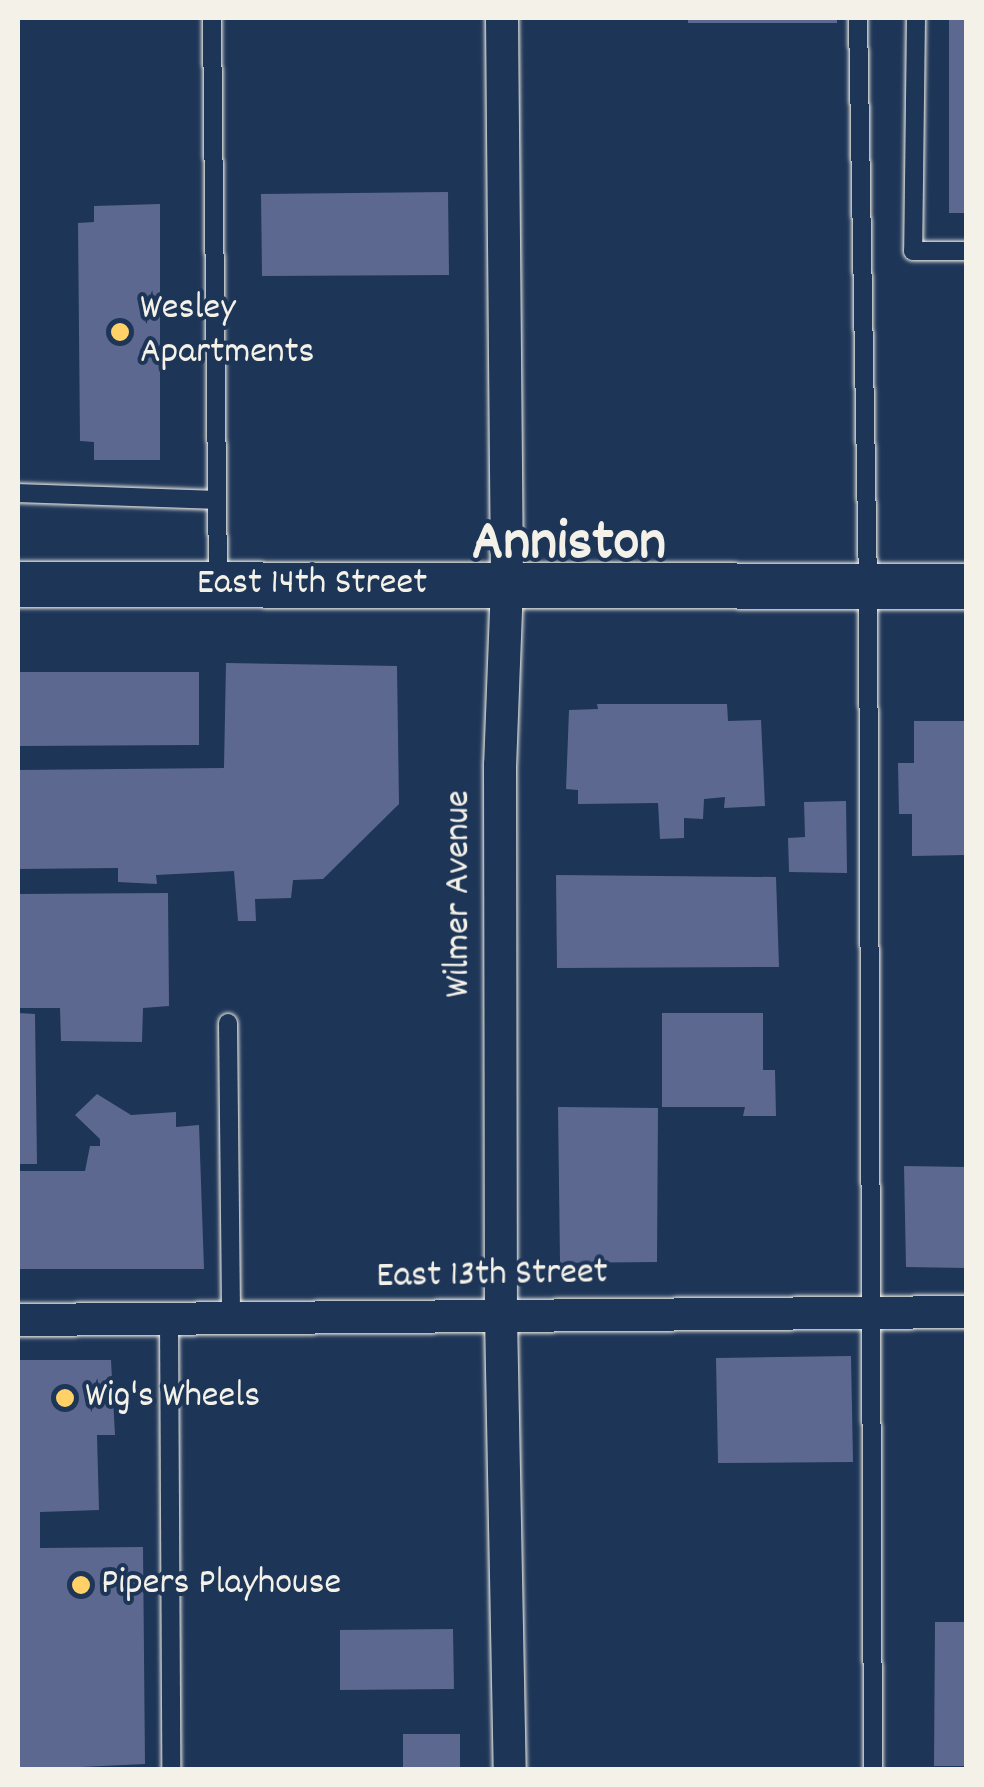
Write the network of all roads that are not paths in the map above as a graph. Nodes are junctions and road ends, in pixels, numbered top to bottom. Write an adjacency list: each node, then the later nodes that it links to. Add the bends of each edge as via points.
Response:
1 (212, 18): 7 (lane)
2 (502, 18): 10 (street, Wilmer Avenue)
3 (858, 18): 11 (lane)
4 (916, 18): 5 (lane, via 913,251)
5 (966, 250)
6 (18, 493): 7 (lane)
7 (217, 500): 9 (lane)
8 (18, 584): 9 (street, East 14th Street)
9 (218, 584): 10 (street, East 14th Street)
10 (507, 585): 11 (street, East 14th Street); 16 (street, Wilmer Avenue, via 500,765)
11 (868, 586): 12 (street, East 14th Street); 14 (lane)
12 (966, 586)
13 (228, 1023): 17 (lane)
14 (871, 1312): 15 (street, East 13th Street); 16 (street, East 13th Street); 22 (lane)
15 (966, 1312)
16 (501, 1316): 17 (street, East 13th Street); 21 (street, Wilmer Avenue)
17 (231, 1318): 18 (street, East 13th Street)
18 (169, 1319): 19 (street, East 13th Street); 20 (lane)
19 (18, 1320)
20 (171, 1770)
21 (510, 1770)
22 (873, 1770)

